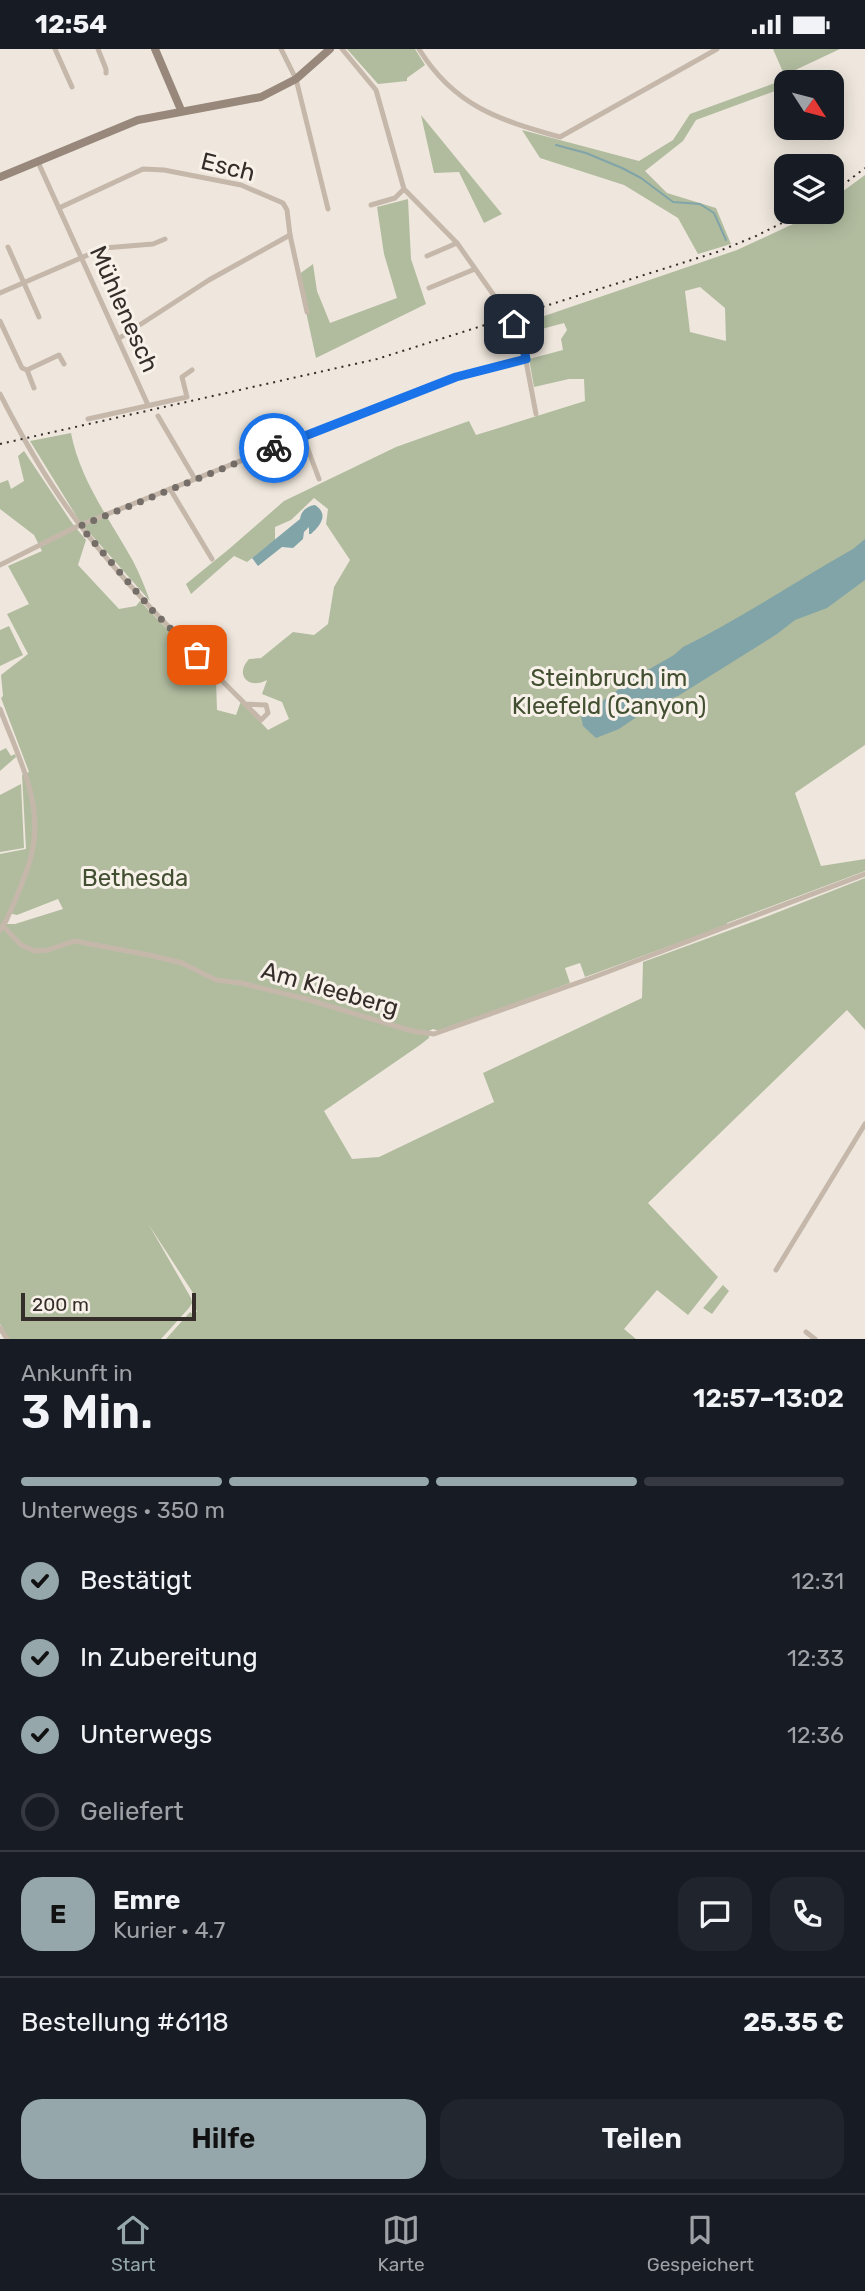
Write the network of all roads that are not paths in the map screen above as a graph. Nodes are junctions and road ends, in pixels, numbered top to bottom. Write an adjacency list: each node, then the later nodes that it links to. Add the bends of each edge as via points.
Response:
1 (55, 49): 11 (street)
2 (98, 49): 9 (street)
3 (156, 49): 12 (street)
4 (281, 49): 10 (street)
5 (330, 49): 10 (street)
6 (342, 49): 15 (street, via 376,90)
7 (419, 49): 8 (street, via 444,83 466,100 510,123 560,137)
8 (717, 49)
9 (106, 73)
10 (296, 79): 12 (street, via 246,101); 18 (street)
11 (72, 87)
12 (181, 110): 13 (street, via 138,120)
13 (38, 162): 14 (street); 17 (street, Mühlenesch)
14 (0, 177)
15 (404, 189): 16 (street, via 396,198); 21 (street)
16 (371, 205)
17 (59, 208): 19 (street, Esch, via 143,169 164,170 241,184 283,203); 24 (street, Mühlenesch)
18 (328, 209)
19 (290, 235): 29 (street, Esch); 34 (street)
20 (165, 239): 24 (street, via 104,248)
21 (457, 243): 23 (street); 25 (street)
22 (8, 247): 26 (street)
23 (427, 256)
24 (82, 258): 26 (street); 34 (street, Mühlenesch)
25 (475, 269): 27 (street); 30 (street)
26 (23, 283): 28 (street); 31 (street)
27 (429, 288)
28 (0, 293)
29 (307, 312)
30 (507, 314)
31 (40, 317)
32 (0, 321): 37 (street)
33 (514, 324): 35 (street)
34 (118, 339): 41 (street, Mühlenesch)
35 (526, 359): 42 (street); 45 (street, via 456,377)
36 (64, 364): 37 (street, via 59,355)
37 (27, 370): 39 (street)
38 (192, 370): 41 (street, Mühlenesch, via 182,377 187,397)
39 (34, 388)
40 (0, 394): 49 (street, via 40,467)
41 (148, 405): 44 (street)
42 (536, 414)
43 (158, 415): 46 (street)
44 (88, 419)
45 (303, 436): 46 (street); 47 (street)
46 (195, 479): 48 (street)
47 (319, 479)
48 (170, 489): 49 (street); 50 (street)
49 (80, 526): 51 (street); 52 (street, via 153,611)
50 (212, 559)
51 (0, 565)
52 (246, 705)
53 (0, 709): 55 (street, Am Kleeberg, via 26,773 36,820 30,859)
54 (865, 874): 55 (street, Am Kleeberg, via 434,1034 216,980 182,963 149,955 74,941 35,951 20,945)
55 (2, 928)
56 (865, 1124): 57 (street)
57 (776, 1271)
58 (0, 1328): 60 (street)
59 (806, 1332): 61 (street)
60 (7, 1339)
61 (814, 1339)

